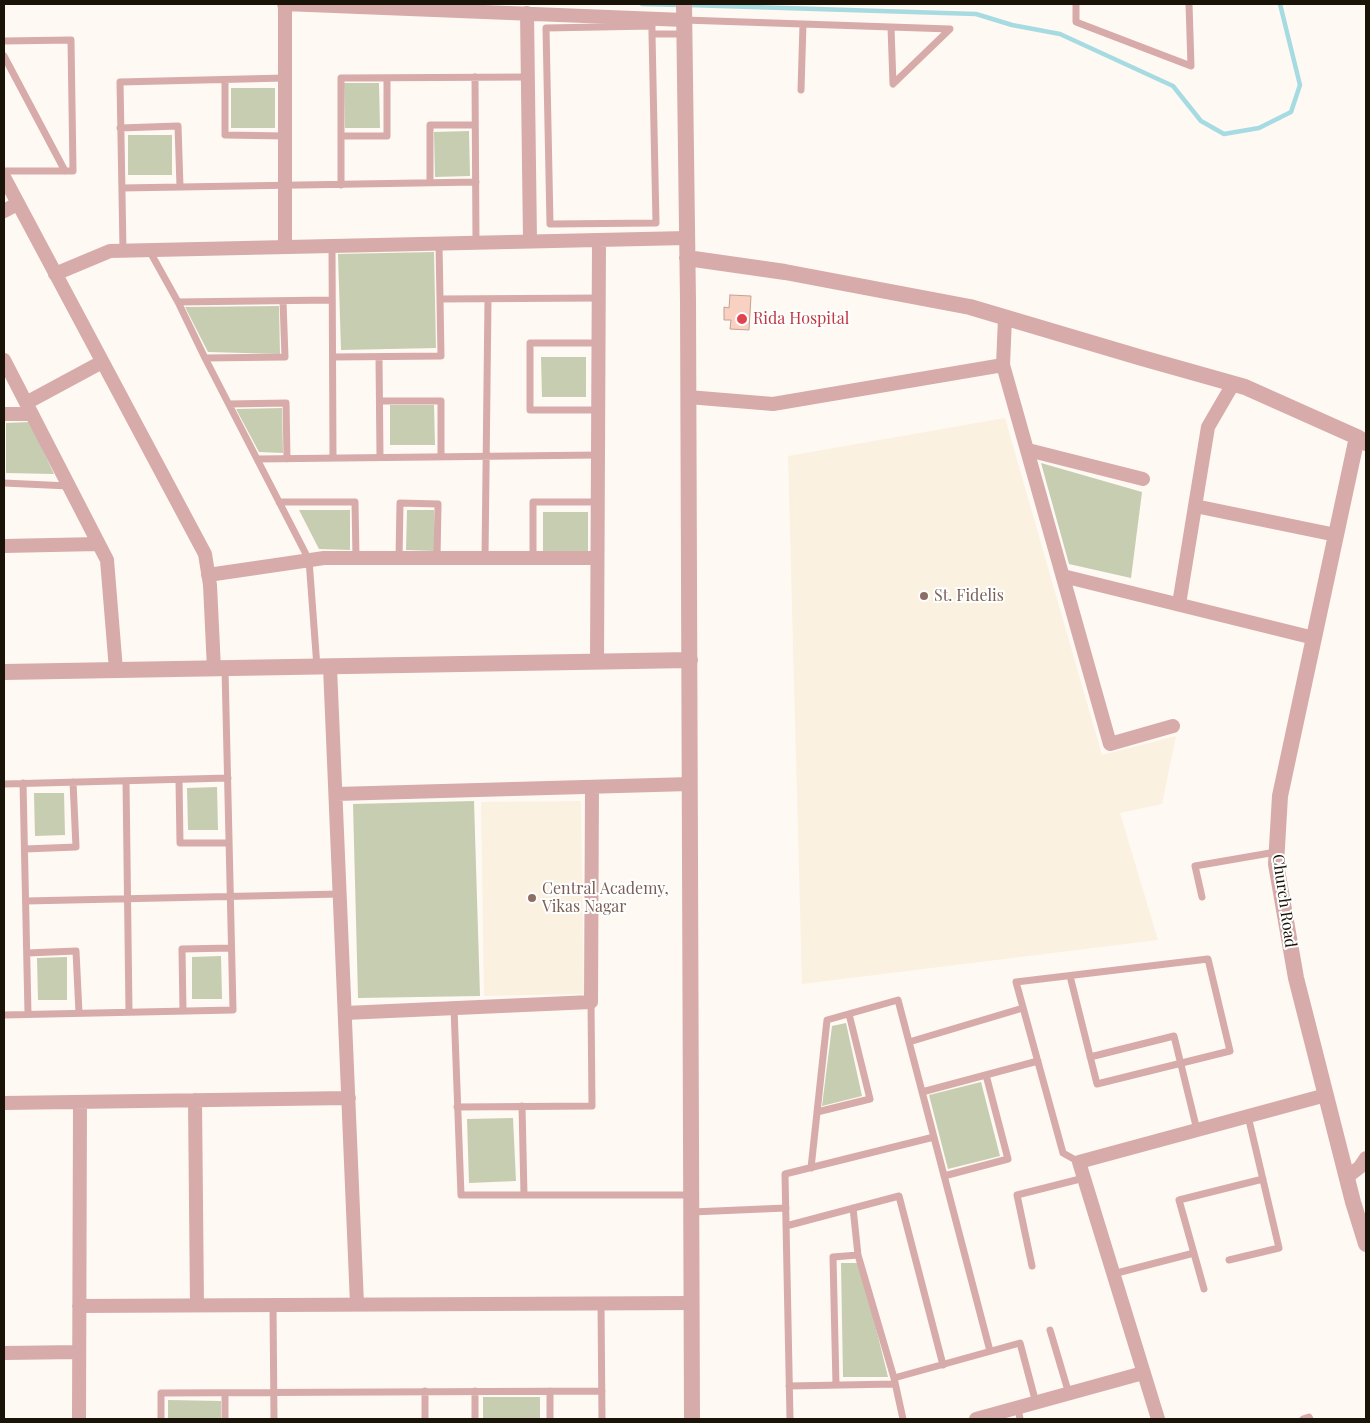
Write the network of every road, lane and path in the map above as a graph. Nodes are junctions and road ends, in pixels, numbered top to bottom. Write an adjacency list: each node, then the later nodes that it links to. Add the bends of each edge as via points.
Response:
1 (284, 4): 4 (street); 12 (street)
2 (1076, 4): 3 (lane, via 1076,22 1191,66)
3 (1189, 4)
4 (527, 13): 5 (street); 11 (street)
5 (684, 17): 6 (lane); 8 (lane); 32 (street)
6 (803, 24): 7 (lane); 16 (lane)
7 (891, 27): 7 (lane, via 893,84 950,30 940,29)
8 (652, 34): 8 (lane, via 656,223 550,224 546,28 652,26)
9 (4, 41): 21 (lane, via 71,40 73,171)
10 (4, 56): 21 (lane)
11 (528, 77): 14 (lane); 34 (street)
12 (285, 78): 15 (lane); 19 (street)
13 (387, 78): 14 (lane); 20 (lane, via 342,78); 20 (lane, via 387,136)
14 (475, 78): 17 (lane)
15 (225, 80): 18 (lane, via 120,82); 19 (lane, via 225,135)
16 (801, 90)
17 (475, 125): 24 (lane, via 430,125); 25 (lane)
18 (120, 128): 28 (lane, via 178,126); 29 (lane)
19 (285, 136): 27 (street)
20 (341, 136): 26 (lane)
21 (65, 171): 22 (lane)
22 (4, 172)
23 (4, 177): 30 (street)
24 (430, 182): 25 (lane); 26 (lane)
25 (476, 182): 35 (lane)
26 (341, 184): 27 (lane)
27 (285, 186): 28 (lane); 38 (street)
28 (180, 187): 29 (lane)
29 (122, 188): 39 (lane)
30 (17, 204): 31 (street); 42 (street)
31 (4, 211)
32 (687, 238): 33 (street); 41 (street)
33 (599, 240): 34 (street); 43 (street)
34 (530, 242): 35 (street)
35 (476, 243): 36 (street)
36 (439, 244): 37 (street); 44 (lane)
37 (332, 246): 38 (street); 46 (lane)
38 (284, 247): 40 (street)
39 (123, 250): 40 (street); 42 (street, via 110,250)
40 (149, 250): 48 (lane)
41 (687, 258): 49 (street, via 785,272 970,307); 58 (street)
42 (55, 274): 55 (street)
43 (599, 298): 45 (lane); 50 (street)
44 (440, 299): 45 (lane); 52 (lane, via 441,356)
45 (488, 299): 67 (lane)
46 (332, 300): 47 (lane); 51 (lane)
47 (283, 301): 48 (lane); 53 (lane, via 285,357)
48 (178, 302): 53 (lane)
49 (1005, 318): 56 (street); 57 (street)
50 (598, 343): 62 (street); 62 (lane, via 530,343 530,410)
51 (333, 357): 52 (lane); 71 (lane)
52 (379, 357): 59 (lane)
53 (205, 358): 60 (lane)
54 (4, 360): 61 (street)
55 (102, 362): 61 (street); 89 (street, via 205,554)
56 (1003, 365): 58 (street, via 773,404); 65 (street)
57 (1233, 384): 64 (street); 78 (street, via 1208,427)
58 (688, 397): 93 (street)
59 (380, 401): 68 (lane); 69 (lane, via 441,401)
60 (229, 404): 70 (lane, via 286,403); 72 (lane)
61 (29, 408): 63 (street); 75 (street)
62 (598, 410): 66 (street)
63 (4, 414)
64 (1362, 440): 79 (street, Church Road)
65 (1028, 450): 73 (street); 90 (street)
66 (598, 455): 67 (lane); 77 (street)
67 (486, 456): 69 (lane); 85 (lane)
68 (380, 457): 69 (lane); 71 (lane)
69 (441, 457)
70 (287, 458): 71 (lane); 72 (lane)
71 (333, 458)
72 (257, 459): 76 (lane)
73 (1143, 479)
74 (4, 483): 75 (lane)
75 (69, 486): 80 (street)
76 (279, 502): 82 (lane, via 355,502); 88 (lane)
77 (598, 502): 86 (lane, via 533,502); 87 (street)
78 (1195, 506): 79 (street); 91 (street)
79 (1336, 535): 92 (street, Church Road)
80 (99, 544): 81 (street); 97 (street, via 108,560)
81 (4, 546)
82 (356, 558): 83 (street); 88 (street)
83 (399, 558): 84 (street); 84 (lane, via 400,503 438,504)
84 (437, 558): 85 (street)
85 (485, 558): 86 (street)
86 (532, 558): 87 (street)
87 (597, 558): 94 (street)
88 (309, 560): 89 (street); 95 (lane)
89 (208, 576): 96 (street)
90 (1063, 576): 91 (street); 99 (street, via 1110,744)
91 (1179, 604): 92 (street)
92 (1314, 638): 111 (street, Church Road, via 1280,796)
93 (690, 660): 94 (street); 106 (street)
94 (597, 662): 95 (street)
95 (324, 667): 96 (street); 108 (street)
96 (219, 668): 97 (street); 100 (lane)
97 (116, 670): 98 (street)
98 (4, 672)
99 (1173, 726)
100 (228, 778): 101 (lane); 109 (lane)
101 (179, 780): 102 (lane); 109 (lane, via 180,843)
102 (126, 781): 103 (lane); 115 (lane)
103 (73, 782): 104 (lane); 110 (lane, via 76,847)
104 (23, 783): 105 (lane); 110 (lane)
105 (4, 784)
106 (690, 784): 107 (street); 155 (street)
107 (592, 787): 108 (street); 120 (street)
108 (336, 794): 112 (street)
109 (229, 843): 113 (lane)
110 (25, 849): 116 (lane)
111 (1276, 852): 114 (lane, via 1195,866); 136 (street, Church Road, via 1296,978)
112 (340, 894): 113 (lane); 126 (street)
113 (230, 896): 115 (lane); 117 (lane)
114 (1202, 897)
115 (128, 898): 116 (lane); 124 (lane)
116 (26, 901): 118 (lane)
117 (231, 948): 123 (lane, via 232,1010); 123 (lane, via 182,949)
118 (27, 953): 125 (lane, via 76,951); 127 (lane)
119 (1070, 976): 122 (lane, via 1016,982); 131 (lane); 133 (lane, via 1208,959 1230,1051)
120 (591, 1002): 121 (street); 141 (lane, via 592,1106)
121 (454, 1008): 126 (street); 142 (lane)
122 (1023, 1008): 130 (lane); 132 (lane)
123 (183, 1011): 124 (lane)
124 (129, 1012): 125 (lane)
125 (79, 1013): 127 (lane)
126 (345, 1013): 137 (street)
127 (28, 1014): 129 (lane)
128 (849, 1014): 130 (lane, via 898,1000); 143 (lane, via 827,1020); 143 (lane, via 870,1099)
129 (4, 1015)
130 (909, 1042): 135 (lane)
131 (1090, 1057): 133 (lane, via 1097,1084); 133 (lane, via 1174,1036)
132 (1038, 1062): 134 (lane); 148 (lane, via 1063,1153)
133 (1180, 1063): 145 (lane)
134 (986, 1075): 135 (lane); 150 (lane, via 1008,1159)
135 (922, 1092): 146 (lane)
136 (1326, 1095): 144 (street); 151 (street, Church Road)
137 (349, 1098): 138 (street); 168 (street)
138 (196, 1100): 139 (street); 170 (street)
139 (80, 1102): 140 (street); 172 (street)
140 (4, 1103)
141 (522, 1106): 142 (lane); 154 (lane)
142 (457, 1107): 154 (lane, via 461,1195)
143 (817, 1112): 149 (lane)
144 (1248, 1116): 145 (street); 153 (lane)
145 (1197, 1130): 148 (street)
146 (934, 1137): 149 (lane); 150 (lane)
147 (1366, 1158): 151 (street)
148 (1079, 1162): 152 (street)
149 (811, 1168): 156 (lane, via 785,1174)
150 (944, 1176): 174 (lane)
151 (1347, 1177): 160 (street, Church Road)
152 (1084, 1178): 164 (lane, via 1017,1196); 165 (street)
153 (1263, 1179): 161 (lane, via 1179,1200); 163 (lane, via 1279,1248)
154 (524, 1195): 155 (lane)
155 (692, 1195): 158 (street)
156 (786, 1208): 158 (lane); 159 (lane)
157 (853, 1208): 159 (lane); 162 (lane); 177 (lane, via 898,1196)
158 (692, 1212): 167 (street)
159 (786, 1226): 181 (lane)
160 (1366, 1244)
161 (1194, 1253): 165 (lane); 166 (lane)
162 (858, 1255): 179 (lane); 180 (lane, via 833,1257)
163 (1228, 1260)
164 (1032, 1266)
165 (1113, 1274): 178 (street)
166 (1204, 1289)
167 (692, 1303): 169 (street); 199 (street)
168 (357, 1304): 169 (street); 171 (street)
169 (601, 1304): 184 (lane)
170 (197, 1305): 171 (street); 172 (street)
171 (273, 1305): 185 (lane)
172 (79, 1306): 175 (street)
173 (1050, 1330): 188 (lane)
174 (990, 1351): 177 (lane); 189 (lane, via 1020,1343)
175 (79, 1352): 176 (street); 191 (street)
176 (4, 1353)
177 (943, 1365): 179 (lane)
178 (1143, 1373): 188 (street); 203 (street)
179 (894, 1381): 180 (lane); 201 (lane)
180 (836, 1385): 181 (lane)
181 (789, 1386): 200 (lane)
182 (475, 1391): 183 (lane); 186 (lane); 196 (lane)
183 (550, 1391): 184 (lane); 197 (lane)
184 (602, 1391): 198 (lane)
185 (274, 1392): 186 (lane); 187 (lane); 194 (lane)
186 (425, 1392): 195 (lane)
187 (225, 1393): 192 (lane, via 161,1393); 193 (lane)
188 (1069, 1394): 189 (street)
189 (1036, 1403): 190 (street)
190 (1019, 1413): 202 (street)
191 (79, 1419)
192 (161, 1419)
193 (225, 1419)
194 (274, 1419)
195 (425, 1419)
196 (475, 1419)
197 (550, 1419)
198 (602, 1419)
199 (692, 1419)
200 (790, 1419)
201 (904, 1419)
202 (976, 1419)
203 (1158, 1419)
204 (1302, 1419): 205 (lane)
205 (1310, 1419)

